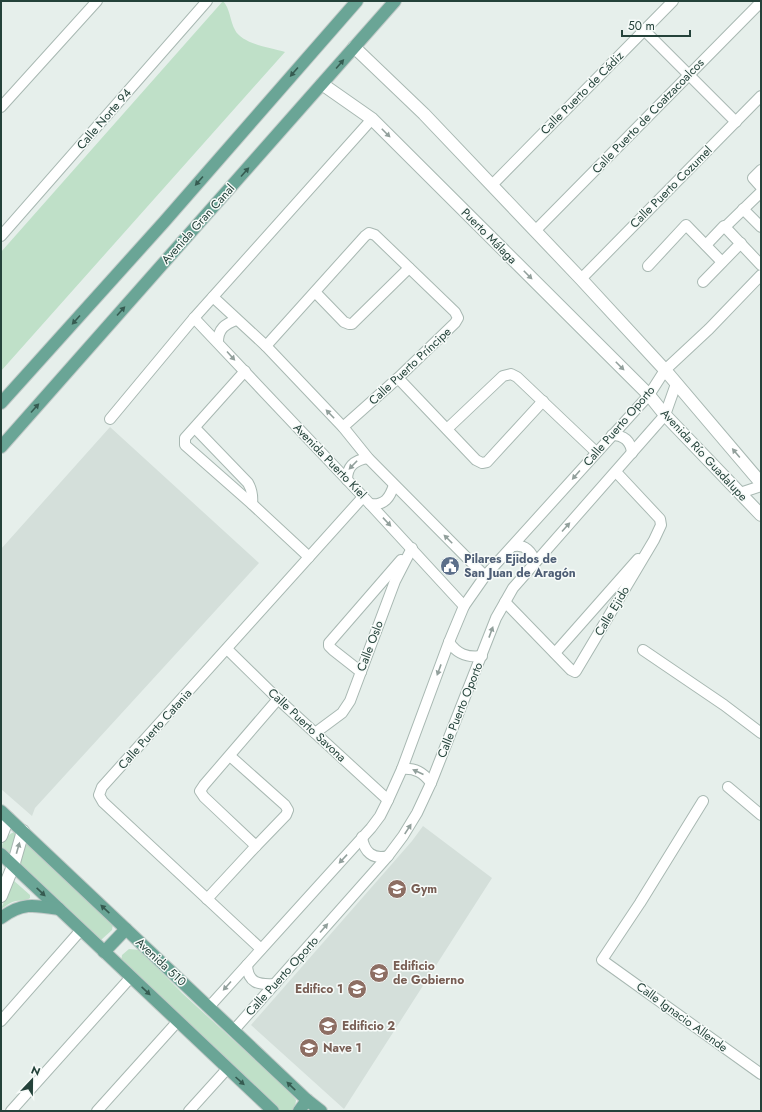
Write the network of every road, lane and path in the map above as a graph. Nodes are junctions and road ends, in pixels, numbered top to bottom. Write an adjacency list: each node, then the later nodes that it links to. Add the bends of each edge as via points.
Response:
1 (97, 1): 12 (street)
2 (207, 1): 23 (street, Calle Norte 94)
3 (357, 1): 45 (main road, one-way to 45, via 164,222)
4 (395, 1): 8 (main road, Avenida Gran Canal)
5 (673, 1): 7 (street, Calle Puerto de Cádiz)
6 (761, 2): 9 (street, Calle Puerto de Coatzacoalcos)
7 (644, 30): 9 (street); 16 (street, Calle Puerto de Cádiz)
8 (354, 47): 10 (main road, Avenida Gran Canal, one-way to 8); 16 (street, via 424,114)
9 (689, 75): 14 (street); 22 (street, Calle Puerto de Coatzacoalcos)
10 (322, 84): 13 (street, Puerto Málaga); 52 (main road, Avenida Gran Canal, one-way to 10)
11 (759, 101): 14 (street, Calle Puerto Cozumel)
12 (1, 107)
13 (372, 119): 34 (street); 43 (street, Puerto Málaga, one-way to 43)
14 (736, 122): 31 (street, Calle Puerto Cozumel)
15 (761, 170): 17 (street, via 753,178)
16 (492, 185): 22 (street)
17 (761, 187)
18 (761, 192): 19 (street)
19 (743, 209): 20 (street); 21 (street)
20 (725, 227): 24 (street); 25 (street)
21 (761, 227)
22 (535, 231): 31 (street)
23 (1, 236)
24 (741, 243): 26 (street); 27 (street)
25 (706, 245): 26 (street); 28 (street, via 686,225)
26 (722, 262): 32 (street)
27 (761, 265)
28 (648, 266)
29 (409, 268): 33 (street, via 352,324 344,322); 33 (street, Calle Puerto Príncipe, via 370,233); 41 (street, Calle Puerto Príncipe, via 455,312 458,318)
30 (761, 275): 39 (street, Calle Puerto Oporto)
31 (581, 279): 39 (street)
32 (702, 282)
33 (315, 292): 38 (street, Calle Puerto Príncipe)
34 (213, 298): 35 (street); 36 (street)
35 (194, 318): 37 (street, Avenida Puerto Kiel); 47 (street)
36 (236, 320): 37 (street, via 224,325 220,330); 38 (street)
37 (218, 342): 40 (street, Avenida Puerto Kiel, one-way to 40)
38 (266, 346): 48 (street, one-way to 38)
39 (665, 370): 42 (street, Avenida Río Guadalupe); 43 (street, Calle Puerto Oporto)
40 (245, 371): 49 (street); 57 (street, Avenida Puerto Kiel)
41 (398, 378): 48 (street, Calle Puerto Príncipe); 50 (street)
42 (676, 384): 46 (street, Calle Puerto Oporto); 58 (street, Avenida Río Guadalupe, one-way to 42)
43 (649, 395): 46 (street, Avenida Río Guadalupe); 51 (street, Calle Puerto Oporto)
44 (543, 401): 50 (street, via 517,378 507,374); 50 (street, via 484,463 476,460); 53 (street)
45 (1, 403)
46 (665, 415): 54 (street, Calle Puerto Oporto); 60 (street, Avenida Río Guadalupe)
47 (110, 419)
48 (343, 427): 55 (street)
49 (194, 428): 62 (street, via 248,483 252,491); 62 (street, via 185,438 185,444)
50 (447, 429)
51 (612, 435): 53 (street, Calle Puerto Oporto); 54 (street, via 626,439)
52 (1, 447)
53 (596, 452): 65 (street, Calle Puerto Oporto, one-way to 65)
54 (632, 453): 56 (street, Calle Puerto Oporto)
55 (368, 458): 57 (street, one-way to 57, via 359,459 351,465); 59 (street)
56 (616, 472): 64 (street, Calle Ejido, via 660,519 661,525); 68 (street, Calle Puerto Oporto, one-way to 56)
57 (346, 480): 61 (street, Avenida Puerto Kiel)
58 (761, 484): 60 (street)
59 (394, 485): 61 (street, via 386,500 378,505); 69 (street, one-way to 59)
60 (740, 493): 63 (street, Avenida Río Guadalupe)
61 (367, 500): 66 (street, Avenida Puerto Kiel, one-way to 66); 67 (street, Calle Puerto Catania)
62 (252, 504): 67 (street)
63 (761, 515)
64 (654, 540): 75 (street); 75 (street, Calle Ejido, via 576,671 571,670)
65 (514, 546): 68 (street, via 528,549); 69 (street, Calle Puerto Oporto)
66 (412, 548): 71 (street, Avenida Puerto Kiel); 77 (street, Calle Oslo, via 395,581); 77 (street, via 329,643 332,650)
67 (309, 557): 73 (street, Calle Puerto Catania)
68 (535, 562): 70 (street, Calle Puerto Oporto)
69 (486, 576): 71 (street, Calle Puerto Oporto)
70 (505, 602): 75 (street, Calle Ejido); 76 (street, Calle Puerto Oporto, one-way to 70, via 496,618)
71 (464, 606): 72 (street, Calle Puerto Oporto)
72 (449, 642): 76 (street, via 462,655); 82 (street, Calle Puerto Oporto, one-way to 82)
73 (227, 649): 78 (street, Calle Puerto Savona); 97 (street, Calle Puerto Catania, via 102,787 98,795)
74 (643, 650): 80 (street)
75 (555, 653)
76 (482, 656): 83 (street, Calle Puerto Oporto)
77 (360, 672): 79 (street, Calle Oslo, via 347,707)
78 (278, 699): 79 (street, Calle Puerto Savona); 81 (street)
79 (315, 733): 85 (street, Calle Puerto Savona)
80 (761, 733)
81 (230, 756): 92 (street, via 200,791); 92 (street, via 288,810 286,816)
82 (402, 769): 83 (street, one-way to 82, via 418,770); 85 (street, Calle Puerto Oporto)
83 (431, 783): 94 (street, Calle Puerto Oporto, one-way to 83, via 410,827)
84 (728, 787): 88 (street)
85 (388, 800): 91 (street, Calle Puerto Oporto, via 380,816)
86 (703, 801): 112 (street, Calle Ignacio Allende, via 602,960)
87 (5, 815): 89 (main road, Avenida 510); 90 (street)
88 (761, 815)
89 (23, 831): 95 (street, one-way to 89); 100 (main road, Avenida 510, one-way to 89)
90 (1, 836)
91 (362, 837): 94 (street, via 368,853 378,858); 102 (street, Calle Puerto Oporto, one-way to 102)
92 (256, 846): 97 (street)
93 (1, 854): 95 (main road)
94 (388, 856): 106 (street, Calle Puerto Oporto, one-way to 94)
95 (13, 866): 96 (street); 98 (main road, one-way to 98)
96 (1, 896)
97 (208, 899): 102 (street, Calle Puerto Catania)
98 (59, 909): 99 (main road, via 26,906 12,910); 101 (main road)
99 (1, 918)
100 (126, 929): 103 (main road); 107 (main road, Avenida 510)
101 (81, 930): 103 (main road); 108 (street)
102 (261, 949): 104 (street, Calle Puerto Oporto)
103 (104, 952): 105 (main road)
104 (247, 965): 106 (street, via 247,973 252,980 263,985); 107 (street, Calle Puerto Oporto, one-way to 107)
105 (131, 977): 109 (main road, one-way to 109); 115 (street)
106 (275, 984): 110 (street, Calle Puerto Oporto)
107 (209, 1007): 110 (main road, Avenida 510)
108 (1, 1021)
109 (178, 1021): 111 (main road); 116 (street)
110 (234, 1030): 113 (main road, Avenida 510, one-way to 110)
111 (227, 1069): 114 (main road, one-way to 114); 117 (street)
112 (761, 1074)
113 (307, 1100): 118 (main road); 119 (main road, Avenida 510)
114 (268, 1109)
115 (11, 1111)
116 (97, 1111)
117 (189, 1111)
118 (299, 1111)
119 (321, 1111)

